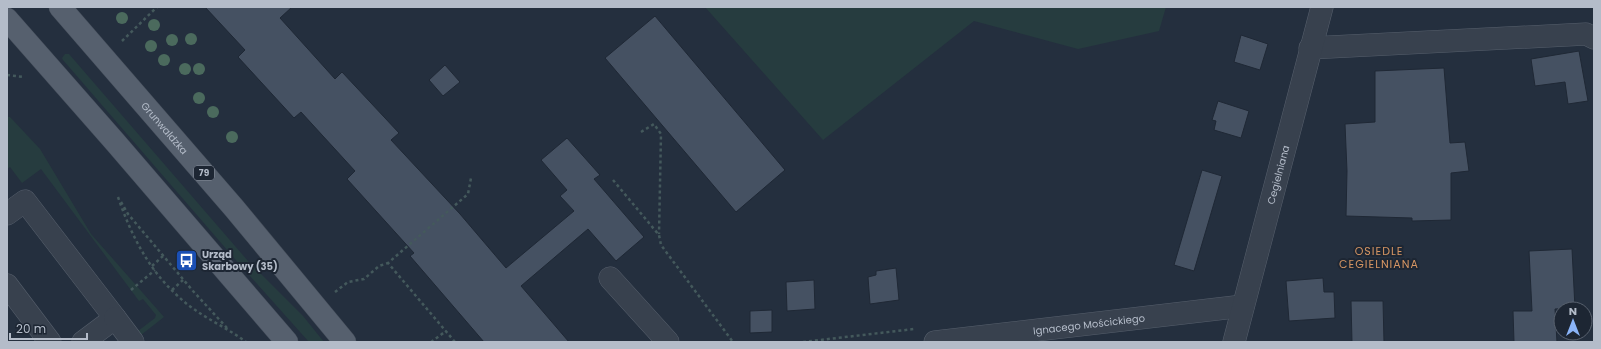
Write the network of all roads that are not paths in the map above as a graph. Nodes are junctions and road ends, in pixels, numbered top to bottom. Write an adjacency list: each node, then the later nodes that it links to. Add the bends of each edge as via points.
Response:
1 (60, 7): 15 (main road, Grunwaldzka / 79)
2 (1322, 7): 5 (street, Cegielniana)
3 (7, 19): 14 (main road)
4 (1594, 38): 5 (street, via 1586,34)
5 (1310, 48): 9 (street, Cegielniana)
6 (7, 214): 10 (street, via 25,201)
7 (610, 278): 16 (street)
8 (7, 285): 11 (street)
9 (1243, 306): 17 (street, Ignacego Mościckiego); 18 (street, Cegielniana)
10 (115, 318): 12 (street); 13 (street)
11 (50, 342)
12 (83, 342)
13 (133, 342)
14 (287, 342)
15 (345, 342)
16 (668, 342)
17 (935, 342)
18 (1234, 342)

